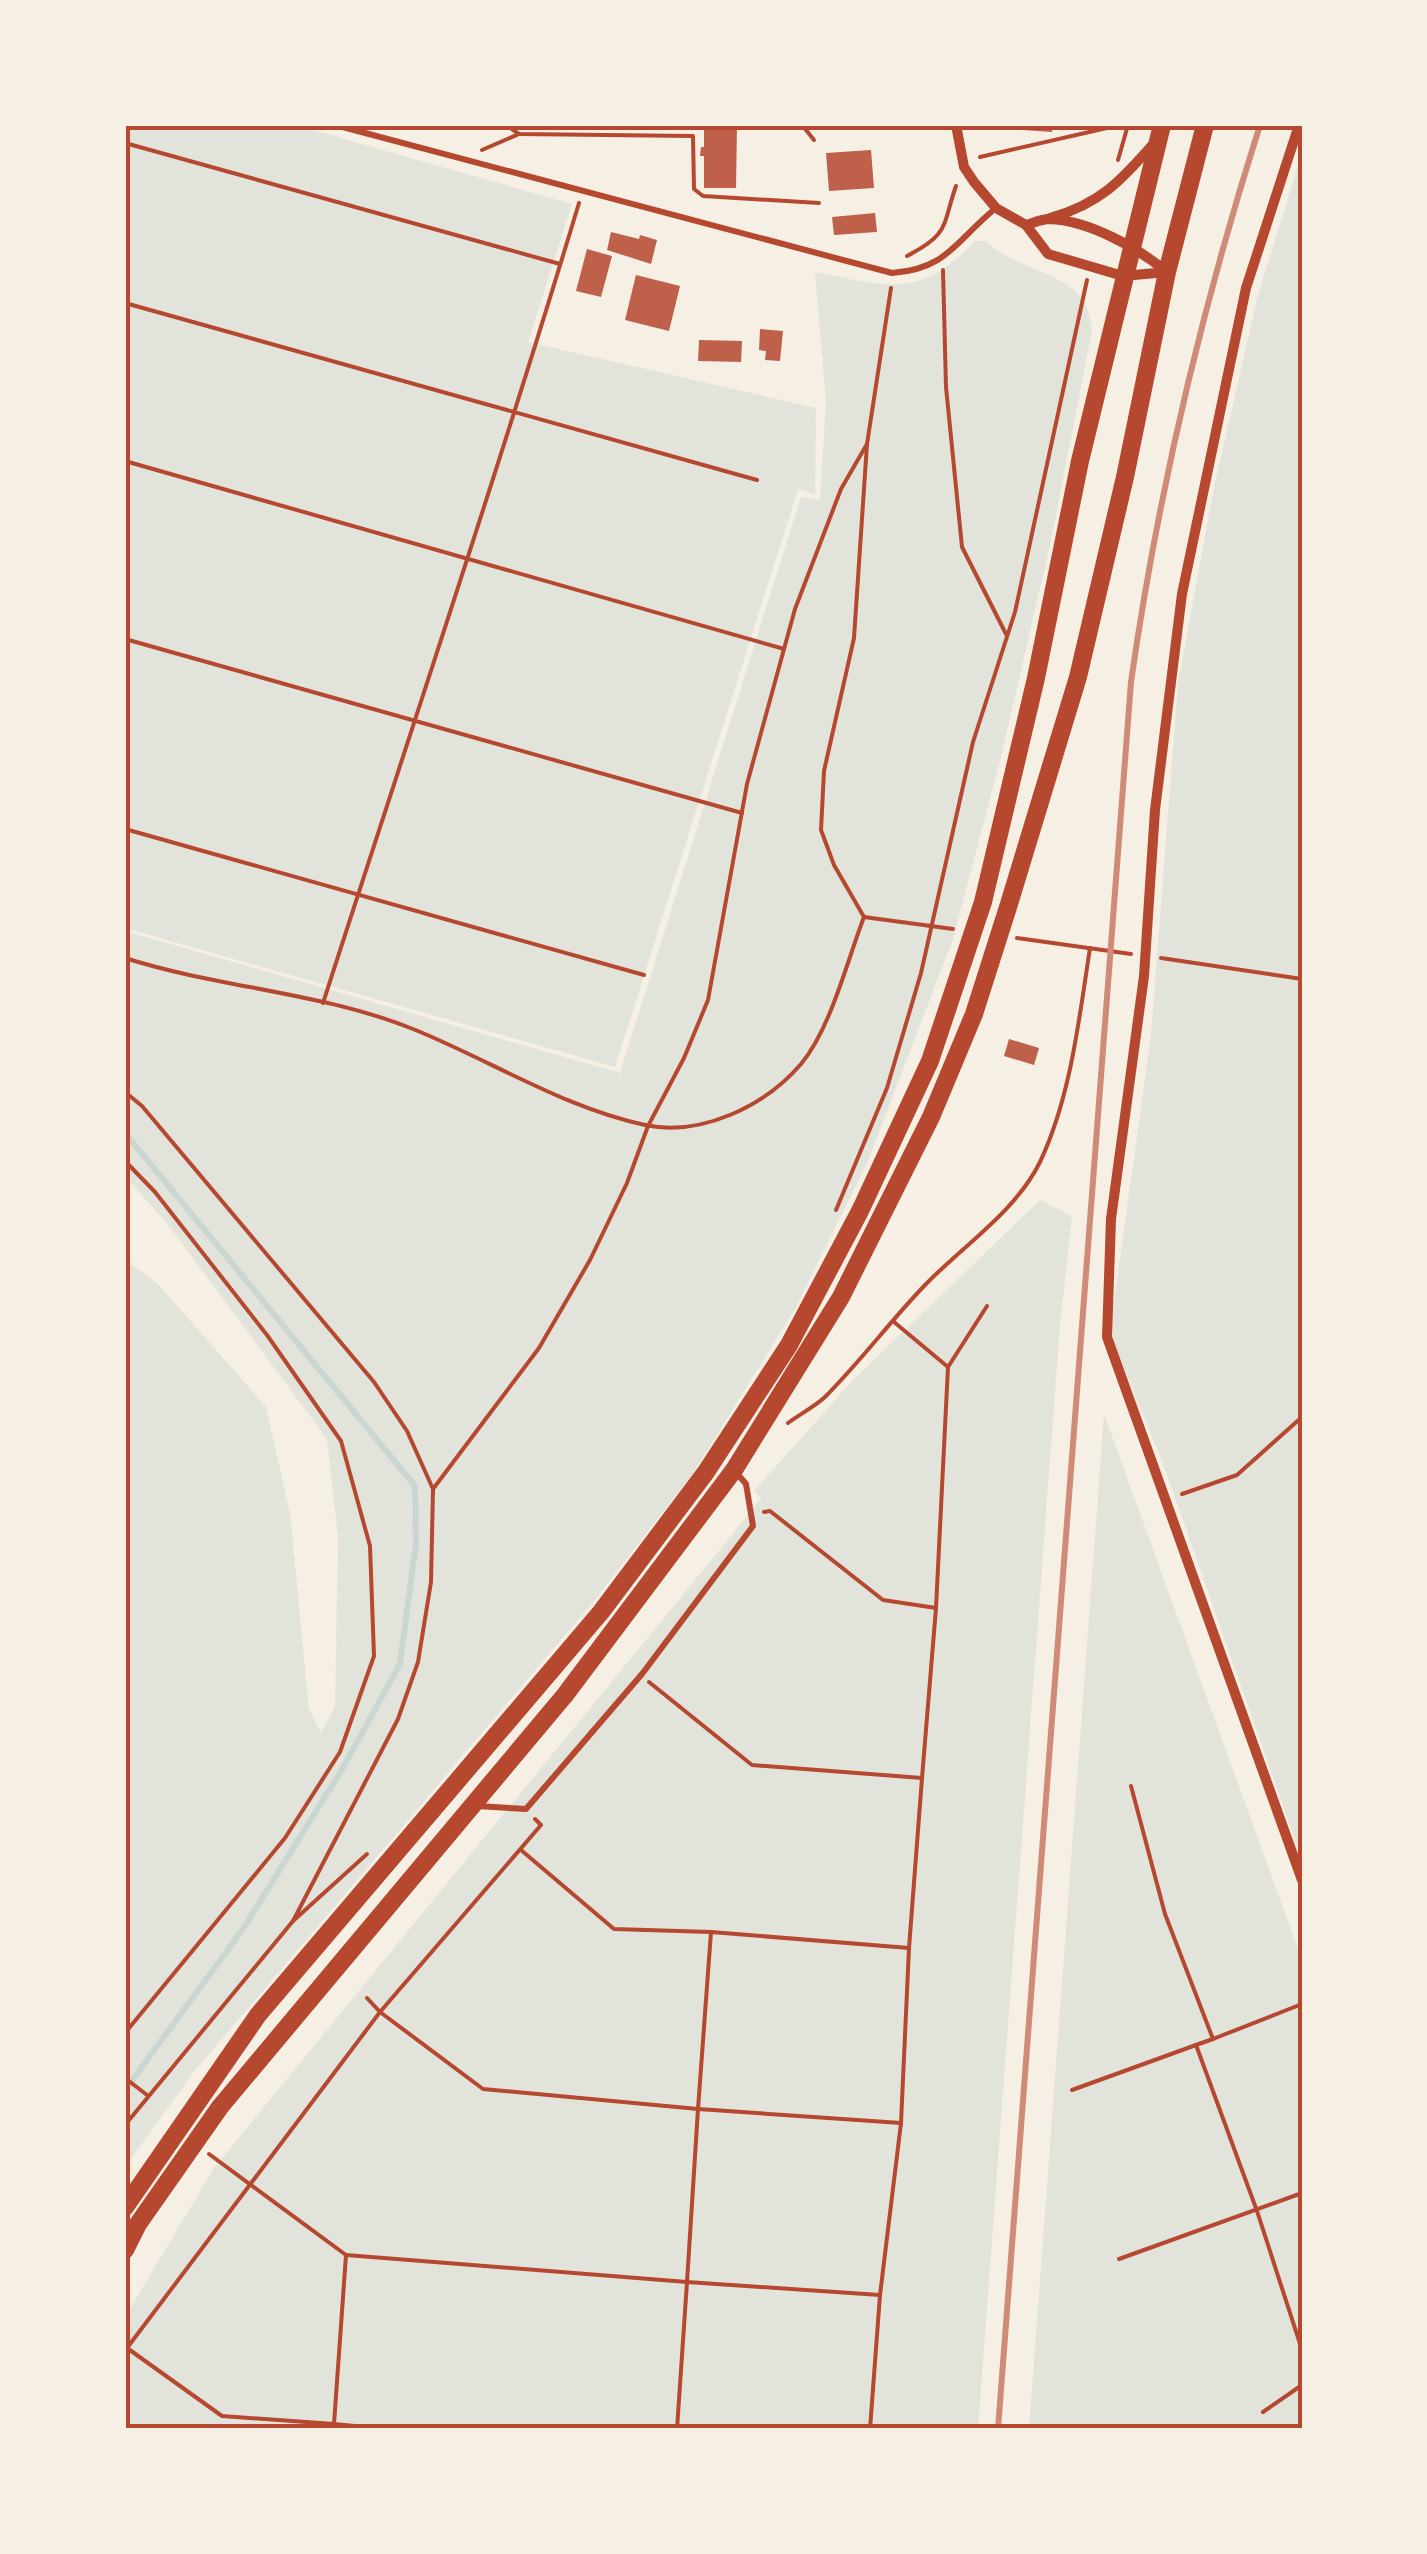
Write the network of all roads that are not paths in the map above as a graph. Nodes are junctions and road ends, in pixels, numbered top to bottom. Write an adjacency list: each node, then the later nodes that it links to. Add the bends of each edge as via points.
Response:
1 (335, 125): 7 (lane, via 892,274 941,260)
2 (956, 125): 7 (street, via 964,167)
3 (1204, 125): 11 (main road)
4 (1299, 125): 6 (street)
5 (1159, 133): 8 (street, via 1110,191); 10 (main road)
6 (1298, 142): 15 (street, via 1246,288 1182,594 1155,810 1144,976 1110,1219 1108,1337)
7 (996, 208): 9 (street)
8 (1048, 219): 9 (street); 10 (street)
9 (1026, 226): 12 (street, via 1048,254)
10 (1130, 246): 11 (street); 12 (main road)
11 (1167, 272): 12 (street); 13 (main road, via 1078,677 974,1014 841,1297)
12 (1123, 276): 16 (main road, via 983,902 930,1061 860,1211 789,1345 706,1472 602,1612 258,2015)
13 (734, 1470): 14 (main road, via 565,1695); 14 (lane, via 746,1484 753,1526 642,1674 526,1809)
14 (470, 1806): 17 (main road, via 220,2108)
15 (1302, 1880)
16 (125, 2207)
17 (125, 2250)

